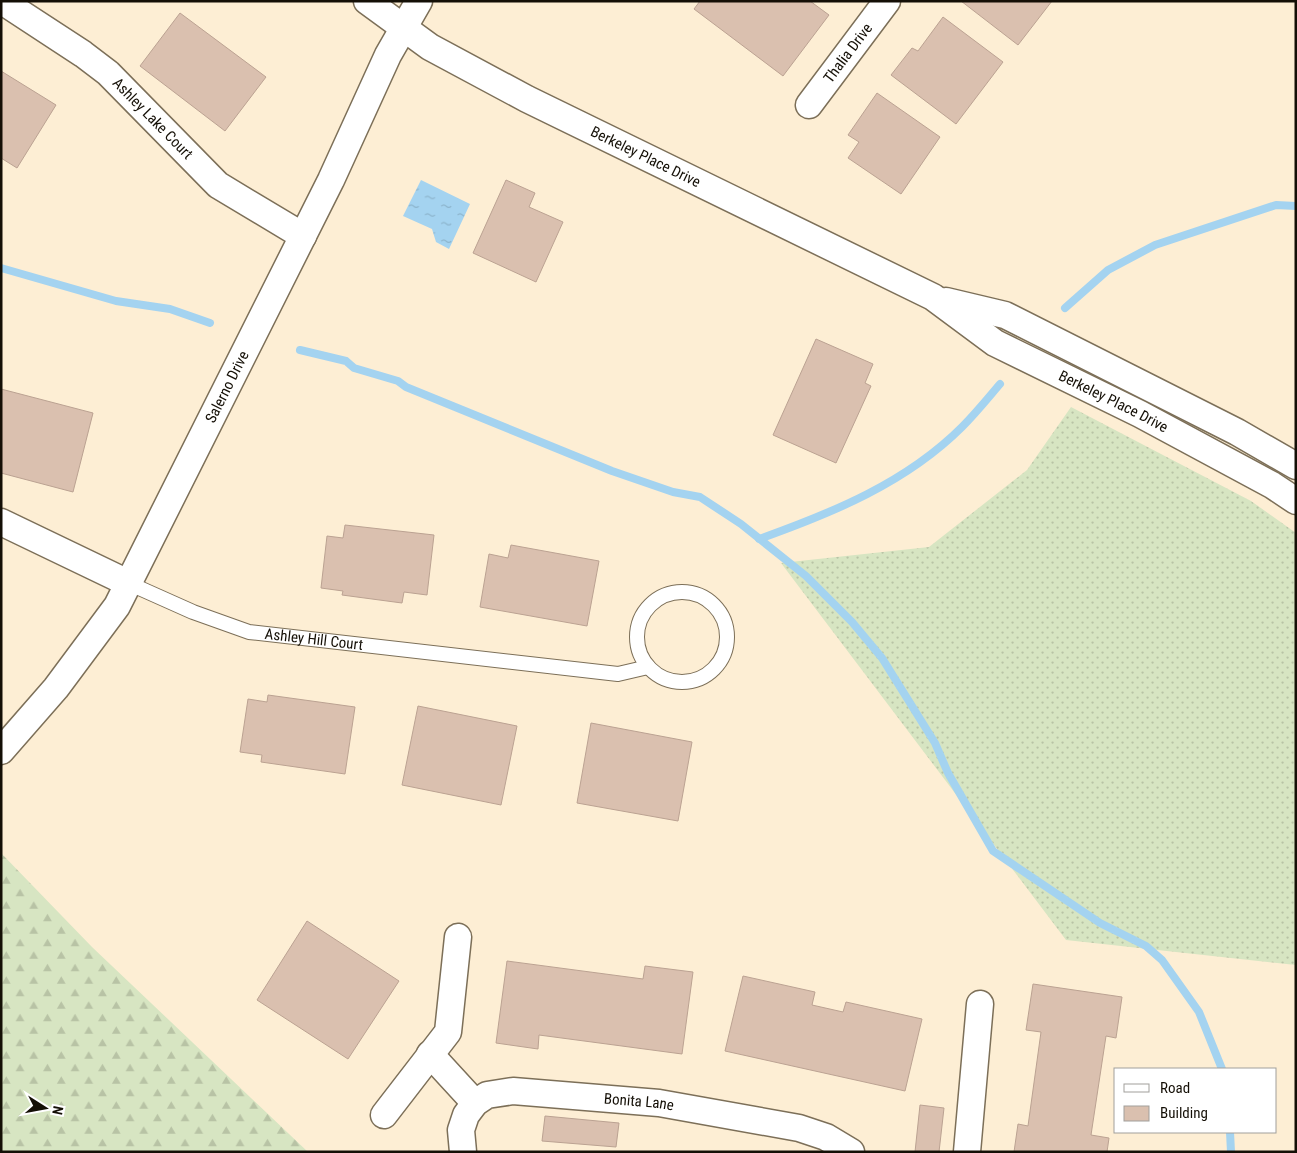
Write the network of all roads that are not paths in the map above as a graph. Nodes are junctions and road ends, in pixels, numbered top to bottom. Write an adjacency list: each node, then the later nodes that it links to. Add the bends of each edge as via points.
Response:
1 (2, 1): 7 (street, Ashley Lake Court, via 108,73 218,185)
2 (367, 1): 5 (street, Berkeley Place Drive)
3 (419, 1): 5 (street, Salerno Drive)
4 (886, 2): 6 (street, Thalia Drive)
5 (403, 28): 7 (street, Salerno Drive); 8 (street, Berkeley Place Drive, via 430,47 527,99)
6 (809, 105)
7 (303, 236): 12 (street, Salerno Drive)
8 (933, 297): 9 (street, Berkeley Place Drive, via 1005,315 1237,432); 10 (street, Berkeley Place Drive, via 995,343 1140,414)
9 (1294, 465): 10 (street)
10 (1287, 495)
11 (1, 522): 12 (street, Ashley Hill Court)
12 (128, 583): 13 (lane, Ashley Hill Court, via 249,632 618,674); 14 (street, Salerno Drive, via 117,606 56,688)
13 (648, 667): 13 (lane, via 659,676 687,682 713,670 727,645 723,616 714,604 701,595 686,592 671,593 657,599 639,623 637,639 640,654)
14 (1, 751)
15 (458, 937): 17 (street, via 448,1032)
16 (980, 1004): 22 (street)
17 (430, 1054): 18 (street); 19 (street)
18 (475, 1103): 20 (street, via 461,1130); 21 (street, Bonita Lane, via 487,1095 513,1091 659,1103 799,1128 826,1137)
19 (384, 1115)
20 (463, 1152)
21 (851, 1152)
22 (967, 1152)

